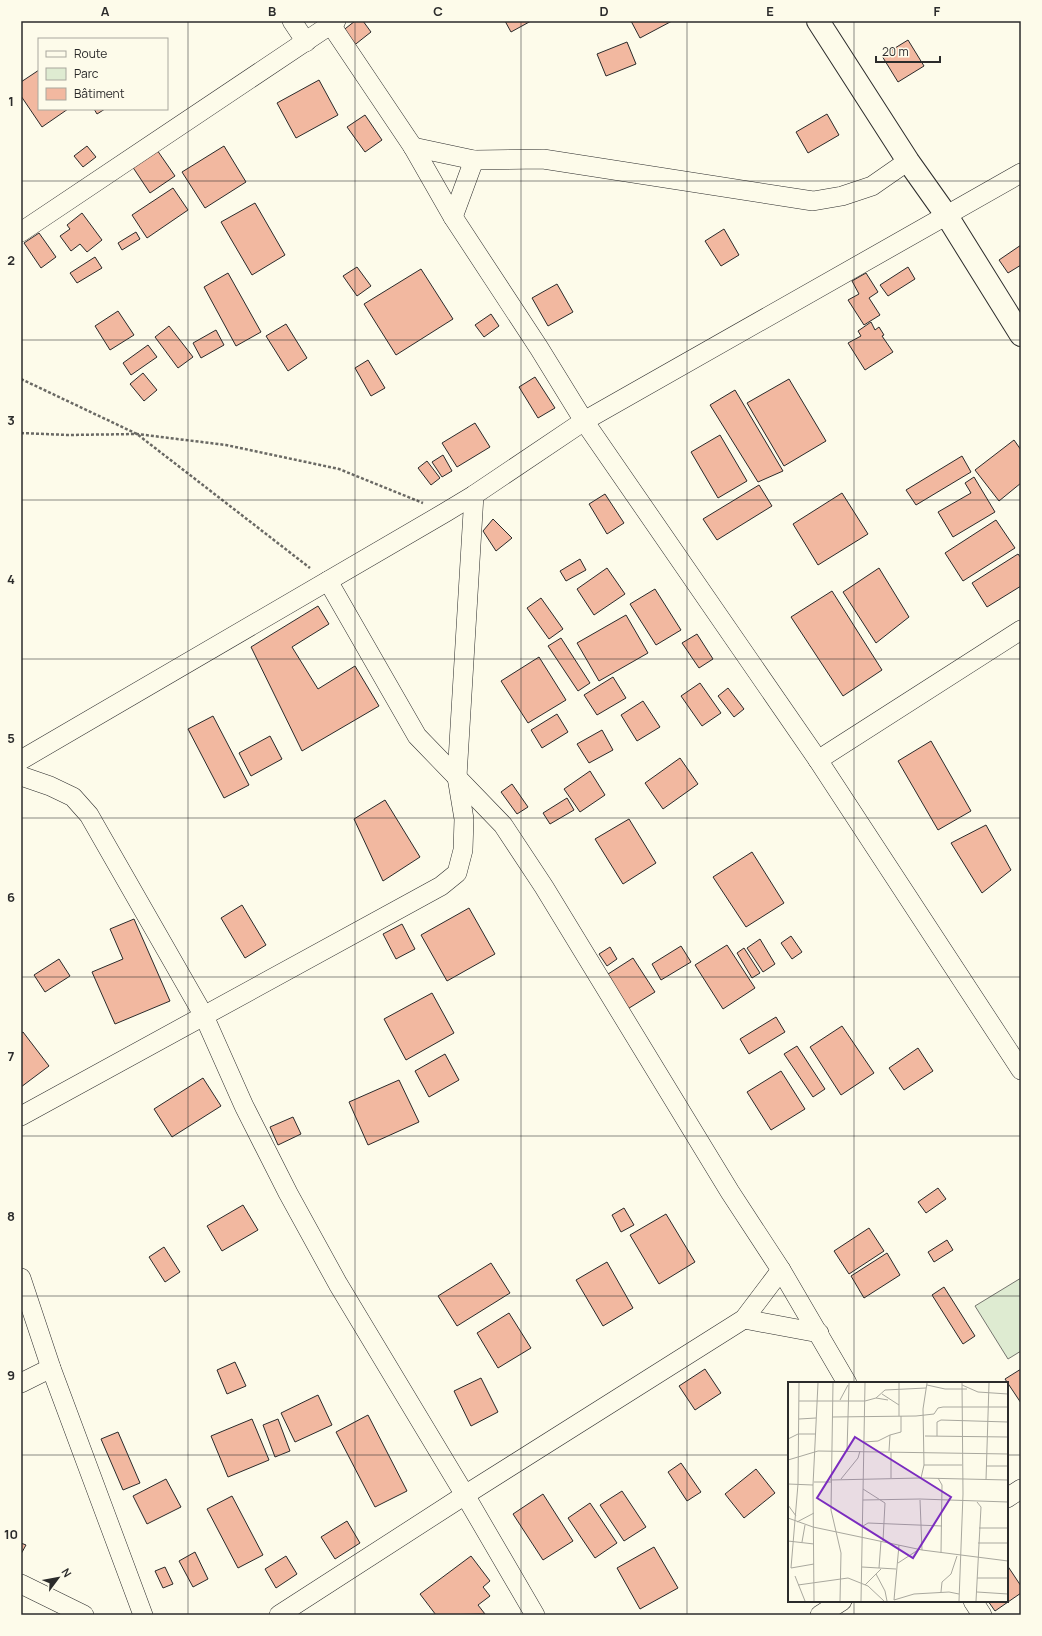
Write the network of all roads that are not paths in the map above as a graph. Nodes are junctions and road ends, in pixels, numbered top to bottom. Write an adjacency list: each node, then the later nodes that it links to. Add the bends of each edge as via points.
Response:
1 (292, 21): 4 (street)
2 (818, 21): 7 (main road)
3 (334, 23): 4 (street); 5 (street)
4 (306, 42): 11 (street)
5 (413, 147): 6 (street); 10 (street)
6 (474, 160): 7 (street, via 542,159 813,201 842,196 872,186); 10 (street)
7 (908, 161): 9 (main road)
8 (1021, 173): 9 (street)
9 (946, 216): 12 (main road); 13 (street)
10 (454, 217): 13 (street)
11 (21, 232)
12 (1021, 336)
13 (584, 420): 14 (street); 18 (street)
14 (474, 495): 15 (street); 20 (street)
15 (328, 581): 17 (street); 20 (street, via 417,736)
16 (1021, 630): 18 (street)
17 (21, 760)
18 (818, 760): 22 (street)
19 (21, 776): 21 (street, via 50,786 73,798 89,815)
20 (456, 776): 21 (street, via 464,820 463,850 457,873 440,886); 24 (street, via 503,825 544,887 730,1192)
21 (204, 1016): 23 (street); 32 (street, via 244,1106 292,1200 338,1284)
22 (1021, 1070)
23 (21, 1116)
24 (781, 1270): 26 (street); 27 (street)
25 (21, 1278): 28 (street)
26 (744, 1319): 27 (street); 32 (street)
27 (819, 1333): 29 (street)
28 (50, 1368): 30 (street); 38 (street)
29 (846, 1382)
30 (21, 1383)
31 (1021, 1489): 33 (street)
32 (465, 1495): 39 (street); 40 (street)
33 (1008, 1497)
34 (21, 1584): 37 (street)
35 (840, 1602): 41 (street)
36 (974, 1602): 42 (street)
37 (84, 1615)
38 (143, 1615)
39 (279, 1615)
40 (535, 1615)
41 (820, 1615)
42 (982, 1615)

